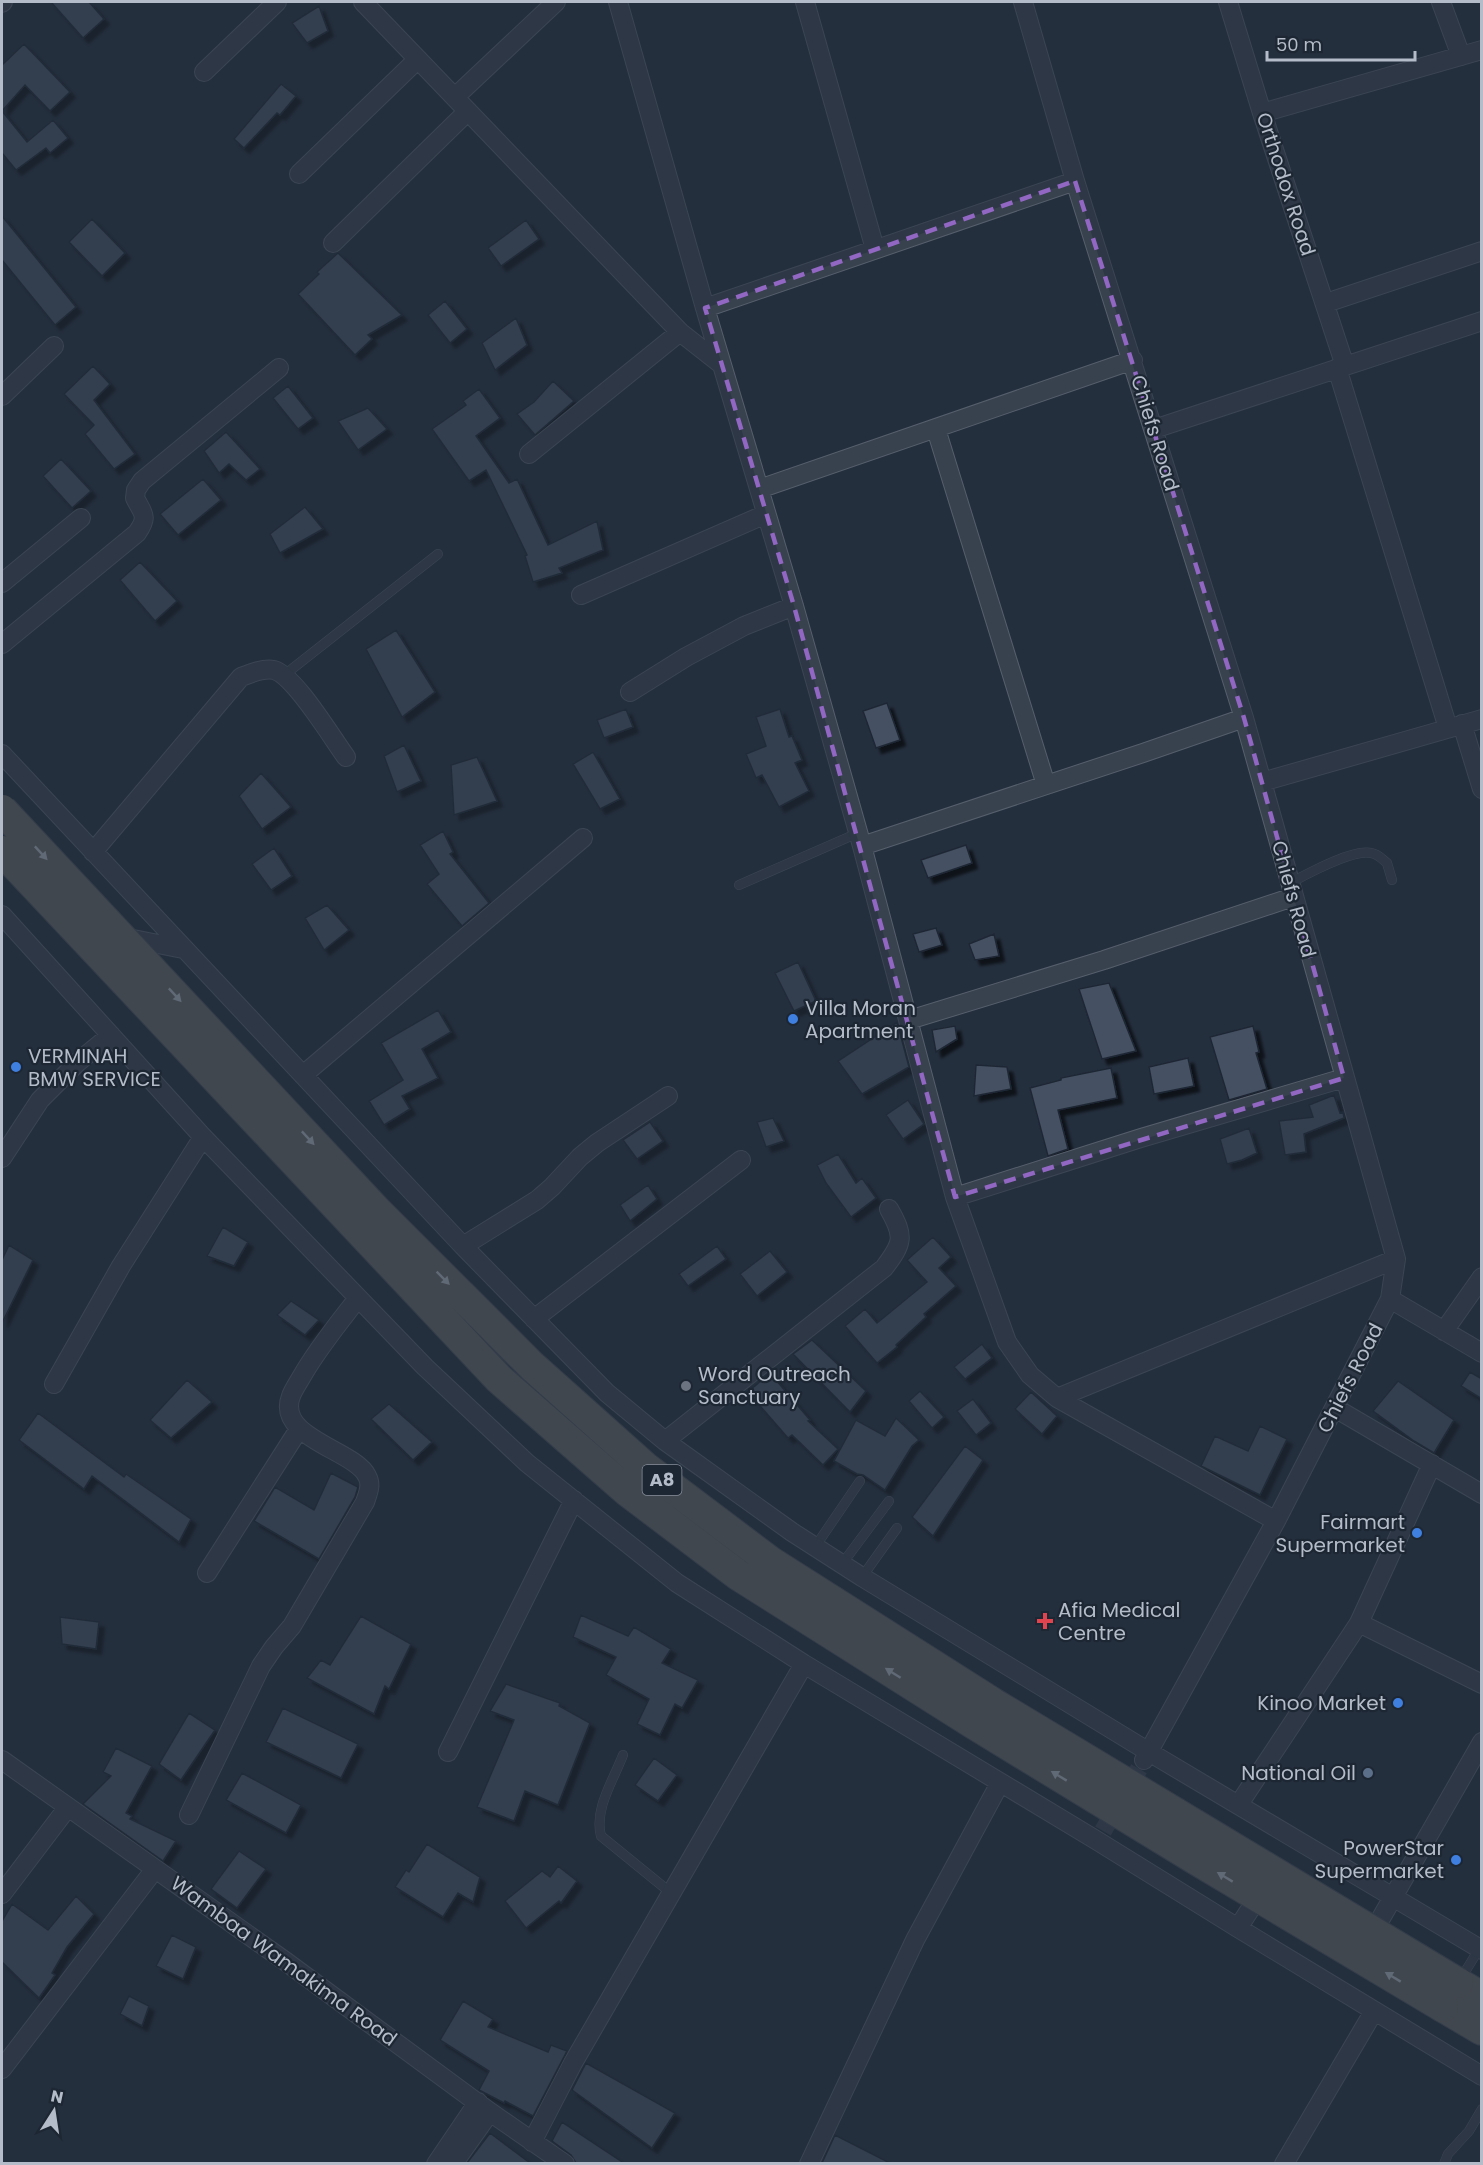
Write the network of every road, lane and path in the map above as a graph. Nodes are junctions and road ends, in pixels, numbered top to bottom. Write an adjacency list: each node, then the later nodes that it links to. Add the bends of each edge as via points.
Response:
1 (277, 2): 12 (street)
2 (363, 2): 11 (street)
3 (556, 2): 13 (street)
4 (618, 2): 22 (street)
5 (805, 2): 19 (street)
6 (1023, 2): 17 (street, Chiefs Road)
7 (1228, 2): 15 (street, Orthodox Road)
8 (1441, 2): 10 (street)
9 (1482, 50): 10 (street)
10 (1461, 56): 15 (street)
11 (418, 59): 13 (street); 16 (street)
12 (204, 72)
13 (455, 97): 14 (street)
14 (468, 111): 18 (street); 24 (street)
15 (1262, 113): 21 (street, Orthodox Road)
16 (299, 174)
17 (1075, 181): 19 (street); 26 (street, Chiefs Road)
18 (333, 243)
19 (875, 249): 22 (street)
20 (1482, 251): 21 (street)
21 (1326, 303): 28 (street, Orthodox Road)
22 (705, 308): 27 (street)
23 (1482, 321): 28 (street)
24 (680, 332): 27 (street); 33 (street)
25 (54, 346): 30 (street)
26 (1133, 360): 31 (street); 32 (street, Chiefs Road)
27 (722, 364): 34 (street)
28 (1341, 367): 32 (street); 46 (street, Orthodox Road)
29 (279, 368): 41 (street, via 142,481 135,498 145,514 137,533)
30 (2, 396)
31 (936, 429): 34 (street); 50 (street)
32 (1154, 429): 44 (street, Chiefs Road)
33 (529, 454)
34 (759, 489): 35 (street)
35 (766, 514): 39 (street); 40 (street)
36 (81, 518): 38 (street)
37 (438, 554): 42 (lane)
38 (2, 583)
39 (581, 595)
40 (794, 606): 43 (street, via 744,626); 54 (street)
41 (2, 644)
42 (283, 676): 48 (street, via 292,681); 56 (street, via 274,670 241,677)
43 (630, 692)
44 (1244, 718): 49 (street, Chiefs Road); 50 (street)
45 (1482, 719): 46 (street)
46 (1455, 726): 49 (street); 51 (street, Orthodox Road)
47 (2, 754): 56 (street)
48 (346, 758)
49 (1262, 782): 59 (street, Chiefs Road)
50 (1046, 785): 54 (street)
51 (1482, 789)
52 (2, 810): 61 (highway, A8, one-way to 61, bridge)
53 (583, 838): 65 (street)
54 (860, 840): 58 (lane); 63 (street)
55 (2, 851): 112 (highway, A8, one-way to 55, bridge, via 738,1575 627,1491 499,1379)
56 (93, 852): 62 (street)
57 (1392, 880): 59 (lane, via 1387,863 1363,852 1331,862)
58 (739, 885)
59 (1291, 890): 63 (street, via 1104,960); 66 (street, Chiefs Road)
60 (2, 915): 64 (street)
61 (120, 937): 62 (street); 115 (highway, A8, one-way to 115, bridge, via 375,1209 532,1366 645,1467 781,1568 993,1703)
62 (183, 950): 65 (street)
63 (909, 1020): 71 (street)
64 (111, 1035): 68 (street); 69 (street, via 40,1100)
65 (303, 1075): 73 (street)
66 (1344, 1078): 71 (street); 74 (street, Chiefs Road)
67 (668, 1096): 73 (street, via 597,1143 537,1200)
68 (203, 1137): 76 (street); 81 (street, via 121,1266)
69 (2, 1158)
70 (741, 1160): 78 (street)
71 (956, 1197): 82 (street, via 1007,1342 1030,1376)
72 (889, 1209): 85 (street, via 900,1228 900,1240 884,1268)
73 (463, 1246): 78 (street)
74 (1396, 1259): 77 (street, Chiefs Road); 82 (street)
75 (1482, 1277): 79 (street)
76 (358, 1298): 84 (street, via 317,1349 290,1398 289,1412); 89 (street, via 450,1391 527,1463)
77 (1390, 1299): 79 (street); 83 (street, Chiefs Road)
78 (534, 1319): 85 (street, via 607,1393)
79 (1444, 1331): 80 (street)
80 (1482, 1353)
81 (54, 1384)
82 (1057, 1398): 91 (street)
83 (1335, 1408): 86 (street); 91 (street, Chiefs Road)
84 (299, 1429): 95 (street); 108 (street, via 362,1467 370,1489 292,1626 261,1666)
85 (666, 1441): 93 (street)
86 (1432, 1464): 88 (street); 97 (street)
87 (860, 1481): 93 (lane)
88 (1481, 1493)
89 (574, 1500): 98 (street, via 676,1583); 101 (street)
90 (889, 1501): 94 (lane)
91 (1276, 1521): 103 (street, Chiefs Road)
92 (897, 1528): 96 (lane)
93 (815, 1547): 94 (street)
94 (842, 1564): 96 (street)
95 (207, 1573)
96 (862, 1576): 103 (street)
97 (1359, 1623): 99 (street); 106 (street)
98 (804, 1664): 105 (street); 110 (street)
99 (1482, 1684)
100 (1482, 1742): 113 (street)
101 (448, 1752)
102 (623, 1755): 110 (lane, via 600,1812 601,1836)
103 (1147, 1756): 106 (street)
104 (2, 1760): 107 (street, Wambaa Wamakima Road)
105 (1000, 1784): 114 (street, via 1100,1836); 128 (street, via 915,1940)
106 (1239, 1804): 113 (street)
107 (68, 1807): 109 (street, Wambaa Wamakima Road); 111 (street)
108 (189, 1815)
109 (154, 1869): 120 (street); 122 (street, Wambaa Wamakima Road)
110 (671, 1893): 124 (street)
111 (2, 1894)
112 (1258, 1897): 114 (street); 117 (highway, A8, one-way to 112, bridge)
113 (1394, 1898): 115 (street); 116 (street)
114 (1238, 1928): 118 (street)
115 (1373, 1932): 117 (highway, A8, bridge)
116 (1481, 1948): 117 (lane)
117 (1457, 1995): 119 (highway, A8)
118 (1374, 2011): 121 (street); 129 (street)
119 (1482, 2030)
120 (2, 2069)
121 (1482, 2076)
122 (484, 2107): 124 (street, Wambaa Wamakima Road); 125 (street); 126 (street)
123 (1482, 2109): 130 (lane)
124 (532, 2142): 127 (street, Wambaa Wamakima Road)
125 (436, 2163)
126 (453, 2163)
127 (565, 2163)
128 (809, 2163)
129 (1284, 2163)
130 (1444, 2163)

